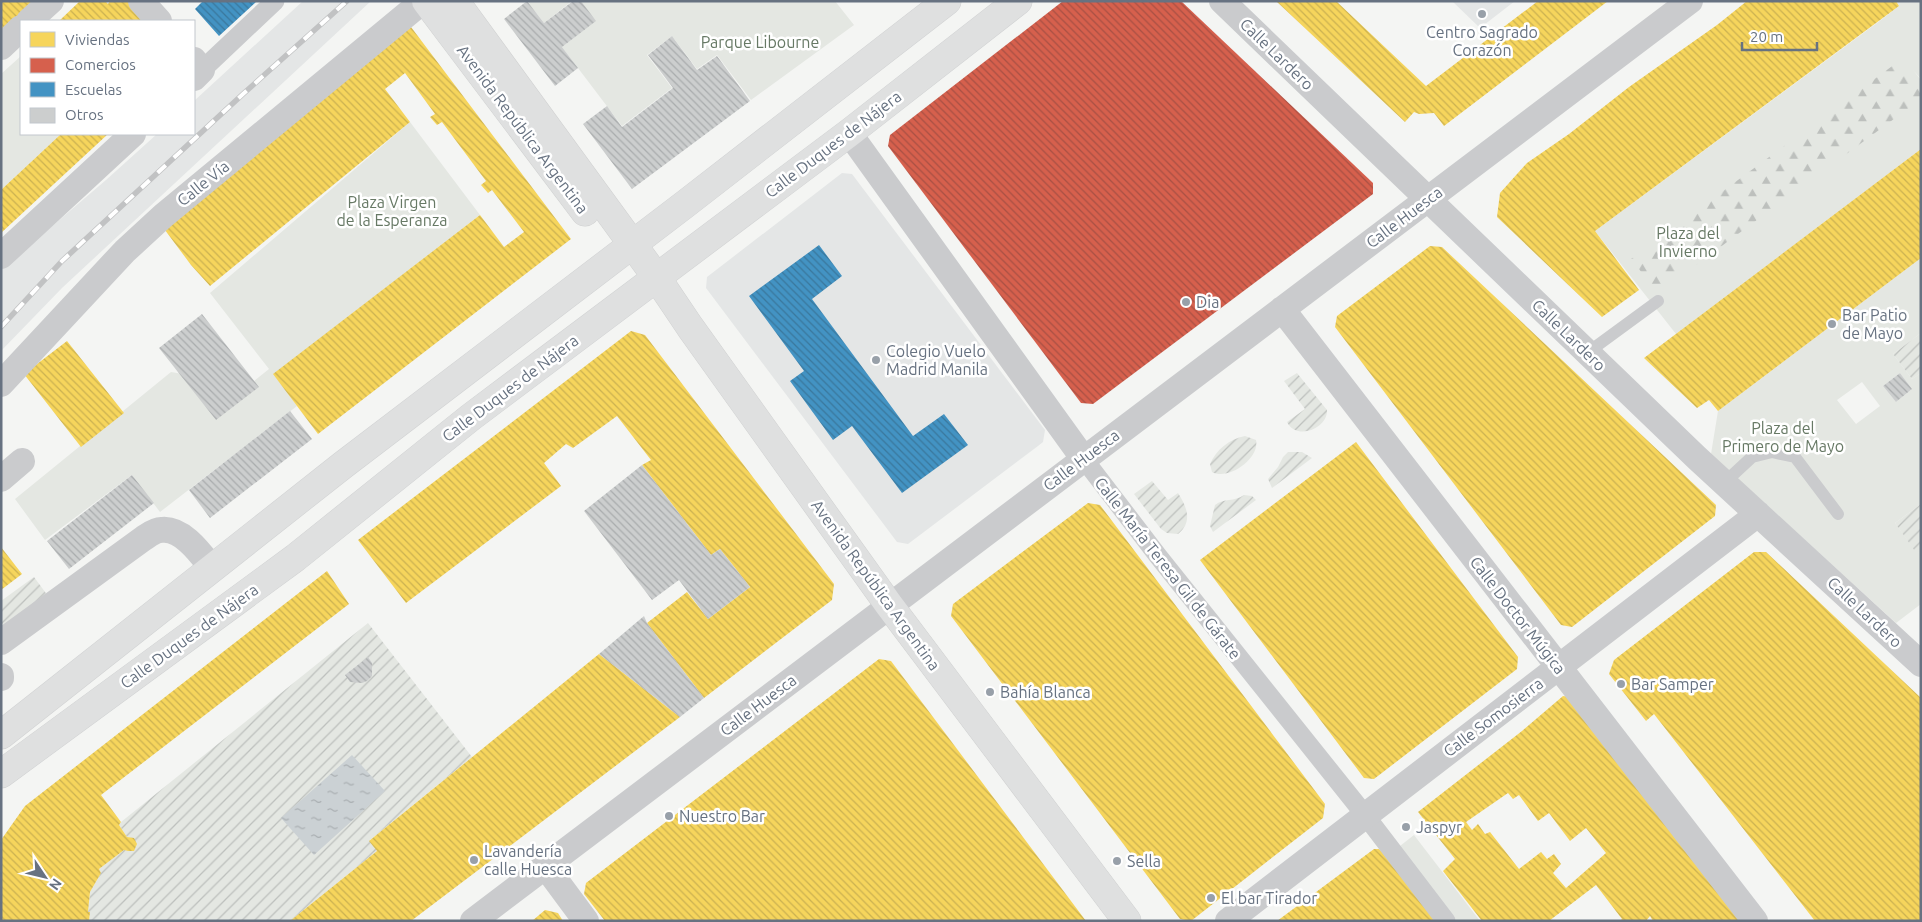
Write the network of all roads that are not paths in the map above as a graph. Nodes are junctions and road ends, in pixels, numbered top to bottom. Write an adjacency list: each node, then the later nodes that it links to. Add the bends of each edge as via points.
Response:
1 (51, 1): 10 (street)
2 (141, 1): 11 (street)
3 (276, 1): 14 (street)
4 (425, 1): 18 (main road, Avenida República Argentina, via 586,214); 24 (street, Calle Vía, via 162,216)
5 (455, 1): 18 (main road, Avenida República Argentina)
6 (947, 1): 18 (main road)
7 (1018, 1): 15 (main road, Calle Duques de Nájera)
8 (1222, 1): 17 (street, Calle Lardero)
9 (1690, 1): 17 (street, Calle Huesca)
10 (30, 20)
11 (158, 20)
12 (20, 29): 13 (street)
13 (1, 46)
14 (197, 69)
15 (849, 133): 20 (main road, Calle Duques de Nájera); 25 (street, Calle María Teresa Gil de Gárate)
16 (132, 135): 19 (street)
17 (1428, 199): 22 (street, Calle Huesca); 23 (street, Calle Lardero)
18 (631, 245): 20 (main road, Avenida República Argentina); 31 (main road)
19 (1, 256)
20 (657, 278): 32 (main road, Avenida República Argentina); 37 (main road, Calle Duques de Nájera, via 471,417 295,558)
21 (1658, 301): 23 (lane)
22 (1282, 309): 25 (street, Calle Huesca); 35 (street, Calle Doctor Múgica)
23 (1587, 353): 28 (street, Calle Lardero)
24 (1, 384)
25 (1084, 458): 32 (street, Calle Huesca); 38 (street, Calle María Teresa Gil de Gárate)
26 (22, 461): 27 (street)
27 (1, 478)
28 (1724, 483): 29 (street, Calle Lardero); 30 (lane, via 1752,457 1772,452 1795,458)
29 (1758, 514): 34 (street, Calle Lardero); 35 (street, Calle Somosierra)
30 (1838, 514)
31 (212, 568): 33 (street, via 181,535 171,529 159,530); 36 (main road)
32 (889, 605): 39 (street, Calle Huesca); 42 (main road, Avenida República Argentina)
33 (1, 642)
34 (1921, 664)
35 (1558, 667): 38 (street, Calle Somosierra); 45 (street, Calle Doctor Múgica)
36 (1, 735)
37 (1, 774)
38 (1365, 815): 43 (street, Calle Somosierra); 44 (street, Calle María Teresa Gil de Gárate)
39 (546, 867): 40 (street, Calle Huesca); 41 (street)
40 (472, 921)
41 (586, 921)
42 (1127, 921)
43 (1228, 921)
44 (1446, 921)
45 (1754, 921)

